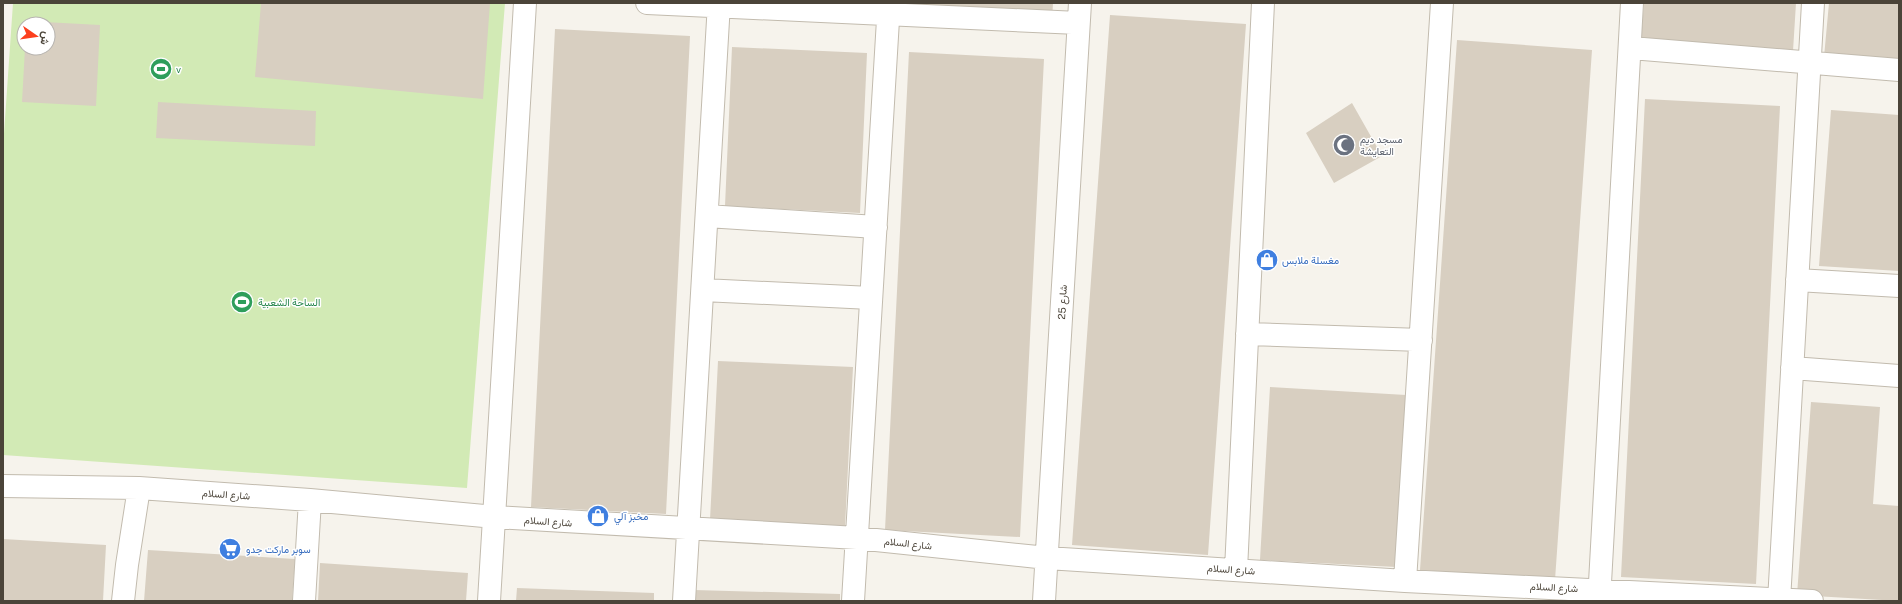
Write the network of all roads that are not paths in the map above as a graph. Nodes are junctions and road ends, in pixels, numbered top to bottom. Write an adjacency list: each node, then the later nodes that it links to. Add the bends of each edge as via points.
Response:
1 (525, 3): 26 (street)
2 (647, 3): 7 (street)
3 (1263, 3): 19 (street)
4 (1442, 3): 20 (street)
5 (1632, 3): 10 (street)
6 (1813, 3): 11 (street)
7 (719, 5): 8 (street); 13 (street)
8 (889, 9): 9 (street); 14 (street)
9 (1079, 13): 29 (street, شارع 25)
10 (1631, 48): 11 (street); 32 (street)
11 (1809, 64): 12 (street); 15 (street)
12 (1899, 70)
13 (707, 216): 14 (street); 17 (street)
14 (876, 227): 18 (street)
15 (1797, 280): 16 (street); 21 (street)
16 (1899, 286)
17 (703, 290): 18 (street); 27 (street)
18 (872, 298): 28 (street)
19 (1247, 334): 20 (street); 30 (street)
20 (1421, 340): 31 (street)
21 (1792, 368): 22 (street); 33 (street)
22 (1899, 376)
23 (3, 486): 24 (street, شارع السلام)
24 (139, 488): 25 (street, شارع السلام); 34 (street)
25 (310, 500): 26 (street, شارع السلام); 35 (street)
26 (495, 517): 27 (street, شارع السلام); 36 (street)
27 (689, 529): 28 (street, شارع السلام); 37 (street)
28 (857, 538): 29 (street, شارع السلام); 38 (street)
29 (1047, 558): 30 (street, شارع السلام); 39 (street, شارع 25)
30 (1236, 570): 31 (street, شارع السلام)
31 (1405, 581): 32 (street, شارع السلام)
32 (1599, 595): 33 (street, شارع السلام)
33 (1779, 600): 40 (street, شارع السلام)
34 (123, 601)
35 (304, 601)
36 (489, 601)
37 (684, 601)
38 (853, 601)
39 (1044, 601)
40 (1812, 601)

